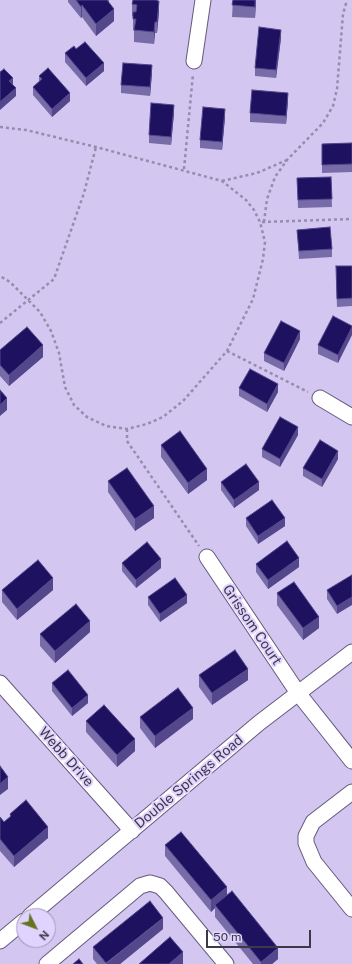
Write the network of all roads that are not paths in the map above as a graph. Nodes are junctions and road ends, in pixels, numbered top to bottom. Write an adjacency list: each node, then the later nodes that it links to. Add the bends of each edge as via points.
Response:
1 (203, 0): 2 (street)
2 (194, 61)
3 (320, 398): 4 (street)
4 (352, 417)
5 (207, 557): 8 (street, Grissom Court)
6 (352, 652): 8 (street, Double Springs Road)
7 (0, 683): 11 (street, Webb Drive)
8 (298, 693): 9 (street, Grissom Court); 11 (street, Double Springs Road)
9 (352, 761)
10 (352, 792): 13 (street, via 314,822 309,828 306,843 314,862)
11 (132, 830): 12 (street, Double Springs Road)
12 (39, 908)
13 (352, 909)
14 (16, 928): 15 (street)
15 (0, 941)
16 (220, 962): 17 (street, via 166,892 160,886 150,883 140,886)
17 (47, 964)

